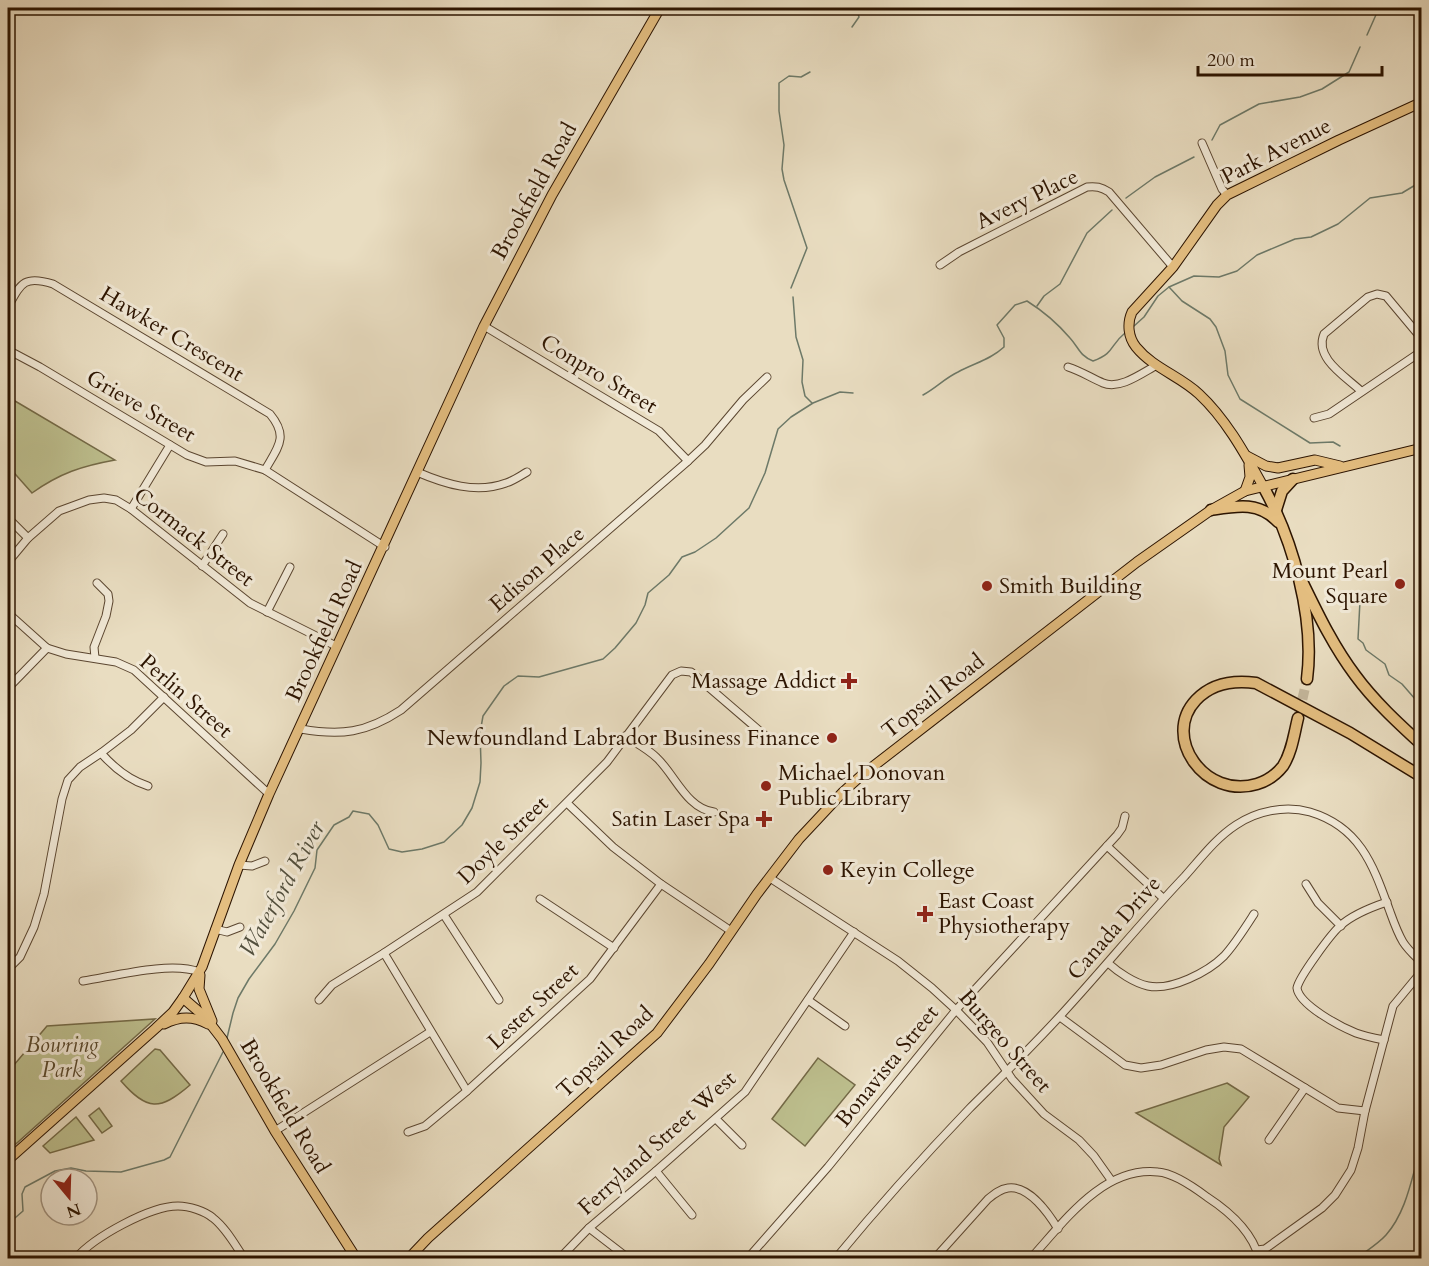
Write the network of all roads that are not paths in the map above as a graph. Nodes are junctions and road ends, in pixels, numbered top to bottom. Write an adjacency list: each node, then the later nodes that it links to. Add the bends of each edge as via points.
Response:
1 (660, 8): 8 (main road, Brookfield Road, via 552,195)
2 (1422, 102): 4 (main road, Park Avenue)
3 (1202, 143): 4 (street)
4 (1227, 195): 6 (main road, Park Avenue)
5 (940, 265): 6 (street, Avery Place, via 980,241 1094,186 1109,192)
6 (1173, 267): 12 (main road, Park Avenue, via 1128,321 1136,348)
7 (8, 307): 22 (street, Hawker Crescent, via 18,287 26,281 38,279 53,284 270,414 281,434 280,444)
8 (484, 326): 20 (street, Conpro Street, via 659,431); 23 (main road, Brookfield Road)
9 (1422, 339): 15 (street, via 1386,296 1368,297 1324,334 1321,341 1325,358)
10 (8, 350): 17 (street, Grieve Street)
11 (1422, 351): 15 (street)
12 (1157, 365): 13 (street, via 1118,384 1105,384); 19 (main road, via 1198,393)
13 (1068, 367)
14 (767, 377): 20 (street, Edison Place)
15 (1360, 391): 16 (street, via 1329,414)
16 (1314, 418)
17 (170, 445): 22 (street, Grieve Street, via 206,462 235,461); 28 (street)
18 (1422, 448): 21 (main road, Topsail Road)
19 (1245, 455): 21 (main road, via 1278,468 1315,460); 26 (main road); 27 (main road, via 1250,469)
20 (688, 461): 50 (street, Edison Place, via 401,710 373,726 347,733)
21 (1343, 466): 25 (main road, Topsail Road)
22 (265, 470): 35 (street, Grieve Street)
23 (417, 472): 24 (street, via 475,489 506,484); 35 (main road, Brookfield Road)
24 (527, 472)
25 (1293, 479): 26 (main road, Topsail Road); 30 (highway, via 1282,491)
26 (1263, 486): 27 (main road, Topsail Road); 30 (highway)
27 (1245, 491): 29 (main road, Topsail Road)
28 (131, 509): 34 (street, Cormack Street, via 116,500 89,500 59,511); 37 (street, Cormack Street)
29 (1211, 510): 32 (highway, via 1252,506 1264,510); 64 (main road, Topsail Road, via 1137,562 862,775 799,839)
30 (1276, 510): 32 (highway)
31 (8, 518): 34 (street)
32 (1283, 526): 39 (highway)
33 (223, 534): 37 (street)
34 (28, 538): 36 (street, Cormack Street)
35 (385, 547): 43 (main road, Brookfield Road)
36 (8, 562)
37 (202, 566): 41 (street, Cormack Street)
38 (290, 567): 41 (street)
39 (1295, 567): 46 (highway, via 1310,644); 53 (highway, via 1353,674)
40 (97, 583): 45 (street, via 108,594 109,602 94,647)
41 (267, 612): 43 (street, Cormack Street)
42 (8, 613): 44 (street, Perlin Street)
43 (336, 646): 50 (main road, Brookfield Road)
44 (47, 648): 45 (street, Perlin Street); 47 (street)
45 (95, 658): 48 (street, Perlin Street, via 134,670)
46 (1307, 679)
47 (8, 688)
48 (164, 697): 54 (street); 57 (street, Perlin Street)
49 (1298, 718): 55 (highway, via 1284,765 1276,775 1247,787 1228,786 1210,779 1192,760 1186,742 1185,721 1192,705 1208,690 1230,682 1256,683)
50 (301, 729): 57 (main road, Brookfield Road)
51 (626, 736): 52 (street, Doyle Street, via 664,683 681,671 699,678); 58 (street, Doyle Street); 59 (street, via 659,759 693,802)
52 (769, 740)
53 (1422, 745)
54 (102, 753): 56 (street, via 124,775); 81 (street, via 68,780 34,927 20,957)
55 (1422, 777)
56 (148, 786)
57 (269, 794): 63 (main road, Brookfield Road)
58 (567, 803): 65 (street, via 613,847); 71 (street, Doyle Street, via 477,892)
59 (714, 813)
60 (1125, 816): 61 (street, Bonavista Street, via 1119,832)
61 (1107, 846): 67 (street); 89 (street, Bonavista Street)
62 (265, 861): 63 (street)
63 (239, 865): 74 (main road, Brookfield Road)
64 (770, 878): 75 (main road, Topsail Road); 76 (street, Burgeo Street)
65 (661, 884): 75 (street); 77 (street, Lester Street)
66 (1306, 884): 72 (street)
67 (1163, 898): 69 (street, Canada Drive, via 1235,825 1251,816 1291,809 1331,820 1348,831 1370,860); 79 (street, Canada Drive)
68 (540, 899): 77 (street)
69 (1387, 902): 72 (street); 80 (street, Canada Drive, via 1403,942)
70 (1254, 914): 79 (street, via 1223,956 1180,982 1148,986)
71 (444, 915): 78 (street, Doyle Street); 87 (street)
72 (1341, 926): 95 (street, via 1298,983 1298,993 1306,1003 1341,1025)
73 (240, 927): 74 (street, via 227,932)
74 (215, 929): 82 (main road, Brookfield Road)
75 (731, 931): 115 (main road, Topsail Road, via 657,1033)
76 (854, 932): 88 (street, Ferryland Street West); 89 (street, Burgeo Street, via 898,961)
77 (614, 948): 98 (street, Lester Street, via 590,979)
78 (384, 953): 86 (street, Doyle Street, via 332,985); 94 (street)
79 (1108, 963): 90 (street, Canada Drive)
80 (1422, 963)
81 (8, 969)
82 (200, 970): 84 (street, via 152,970); 85 (main road, Brookfield Road); 93 (main road, via 199,989)
83 (1422, 971): 95 (street, via 1393,1006)
84 (83, 981)
85 (183, 998): 92 (main road); 93 (main road, Brookfield Road)
86 (319, 1000)
87 (499, 1000)
88 (808, 1000): 91 (street); 100 (street, Ferryland Street West, via 745,1092)
89 (956, 1010): 96 (street, Burgeo Street, via 987,1042); 118 (street, Bonavista Street)
90 (1060, 1017): 96 (street, Canada Drive); 97 (street, via 1125,1065 1141,1068 1206,1050 1241,1049)
91 (845, 1026)
92 (156, 1028): 93 (main road, via 188,1017); 105 (main road)
93 (215, 1029): 101 (main road, Brookfield Road)
94 (430, 1032): 98 (street); 101 (street)
95 (1384, 1040): 99 (street)
96 (1007, 1071): 107 (street, Burgeo Street, via 1044,1114 1079,1140); 119 (street, Canada Drive)
97 (1305, 1088): 99 (street, via 1338,1108); 103 (street)
98 (467, 1091): 102 (street, Lester Street, via 425,1126)
99 (1365, 1111): 111 (street, via 1351,1170 1335,1195 1264,1249)
100 (716, 1119): 104 (street); 106 (street, Ferryland Street West)
101 (275, 1131): 114 (main road, Brookfield Road)
102 (408, 1132)
103 (1269, 1140)
104 (742, 1144)
105 (8, 1160)
106 (656, 1172): 108 (street); 109 (street, Ferryland Street West)
107 (1111, 1180): 110 (street); 111 (street, via 1160,1172 1190,1185 1228,1211)
108 (692, 1215)
109 (589, 1228): 116 (street, Ferryland Street West); 117 (street)
110 (1058, 1228): 120 (street, via 1031,1196 1010,1187 988,1199); 121 (street)
111 (1257, 1250): 122 (street)
112 (76, 1258): 113 (street, via 98,1239 128,1223 160,1209 179,1206 212,1216)
113 (244, 1258)
114 (356, 1258)
115 (409, 1258)
116 (560, 1258)
117 (628, 1258)
118 (748, 1258)
119 (836, 1258)
120 (935, 1258)
121 (1031, 1258)
122 (1259, 1258)

